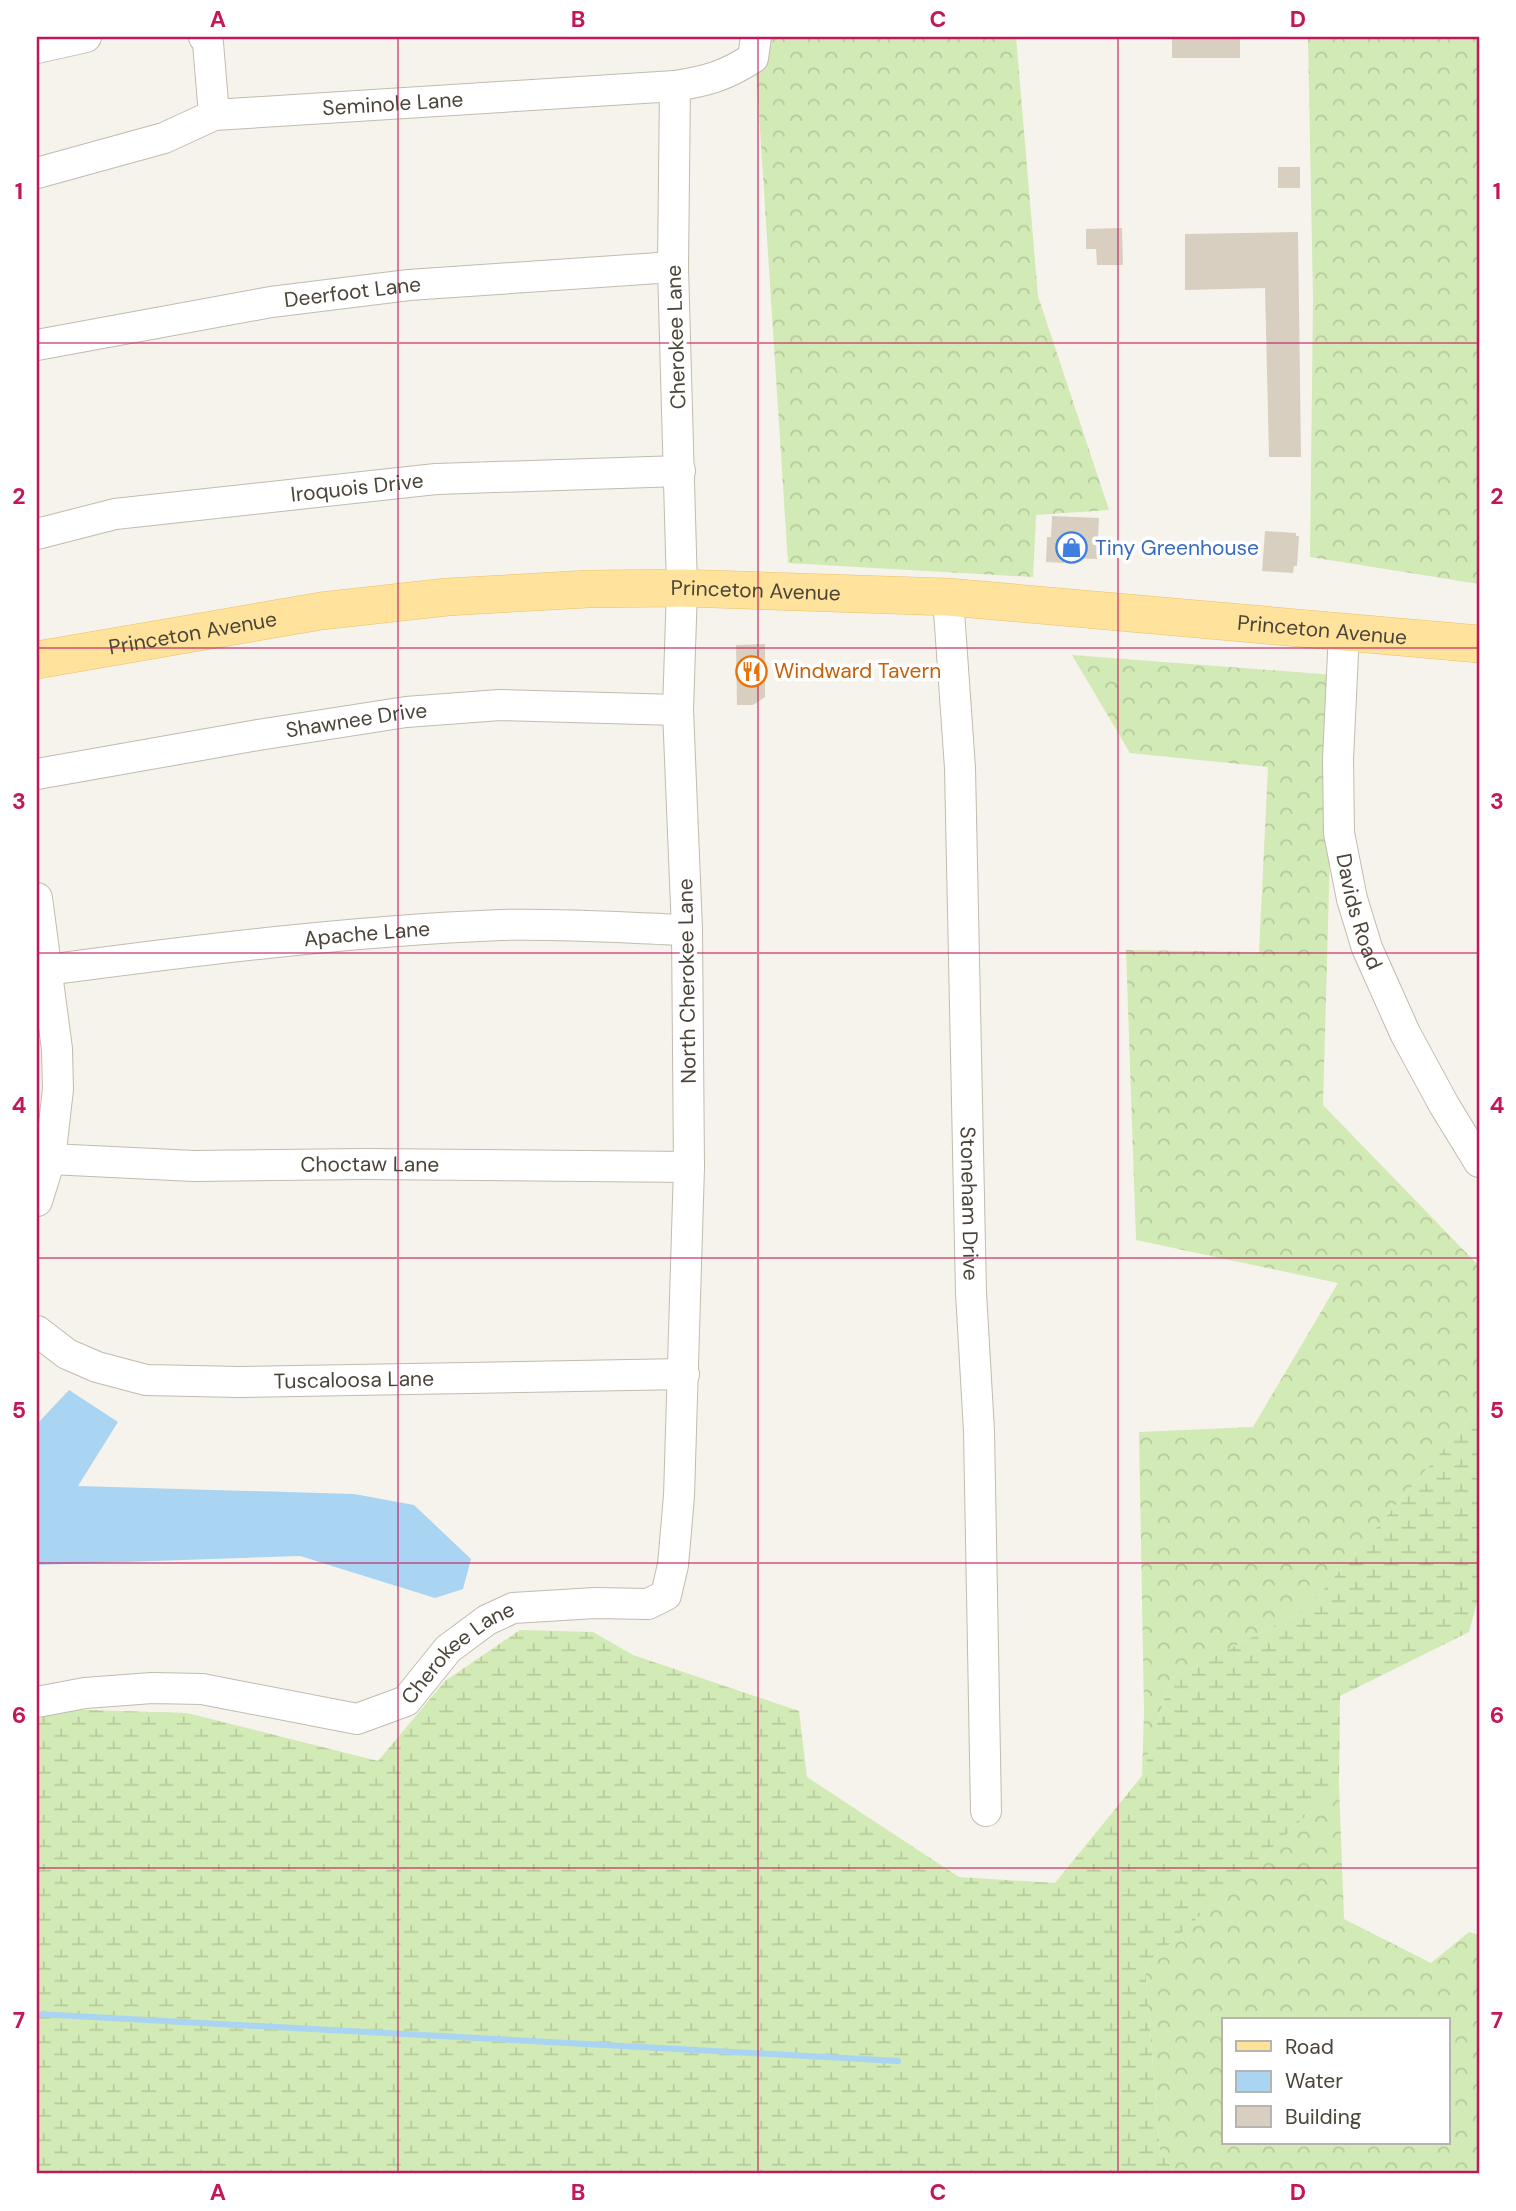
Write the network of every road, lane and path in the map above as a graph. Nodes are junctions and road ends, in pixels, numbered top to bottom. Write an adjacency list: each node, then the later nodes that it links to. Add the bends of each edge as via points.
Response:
1 (86, 37): 4 (street)
2 (204, 37): 6 (street)
3 (754, 47): 5 (street, Seminole Lane, via 731,72)
4 (37, 48)
5 (675, 86): 6 (street, Seminole Lane); 8 (street, Cherokee Lane)
6 (214, 115): 7 (street, Seminole Lane, via 164,138)
7 (37, 173)
8 (673, 267): 9 (street, Deerfoot Lane, via 410,285 271,302); 10 (street, Cherokee Lane)
9 (37, 345)
10 (680, 471): 11 (street, Iroquois Drive, via 436,479 115,514); 12 (street, Cherokee Lane)
11 (37, 534)
12 (682, 588): 13 (main road, Princeton Avenue); 16 (main road, Princeton Avenue, via 460,596 321,611); 17 (street, North Cherokee Lane)
13 (948, 597): 14 (main road, Princeton Avenue); 29 (street, Stoneham Drive, via 960,768)
14 (1344, 632): 15 (main road, Princeton Avenue); 23 (street, Davids Road, via 1339,832 1352,900 1367,948 1405,1033)
15 (1479, 644)
16 (37, 660)
17 (678, 710): 18 (street, Shawnee Drive, via 500,705 406,712); 20 (street, North Cherokee Lane)
18 (37, 774)
19 (37, 898): 21 (street)
20 (687, 930): 21 (street, Apache Lane, via 503,925 196,950); 24 (street, North Cherokee Lane)
21 (47, 970): 22 (street, via 58,1089)
22 (50, 1159): 24 (street, Choctaw Lane, via 194,1166); 25 (street)
23 (1478, 1159)
24 (689, 1167): 27 (street, North Cherokee Lane)
25 (37, 1201)
26 (37, 1331): 27 (street, Tuscaloosa Lane, via 67,1354 146,1380)
27 (684, 1374): 28 (street, Cherokee Lane, via 679,1496 666,1595 648,1604 513,1608 487,1620 449,1649 406,1701 357,1719 202,1689 85,1693)
28 (37, 1702)
29 (986, 1811)

